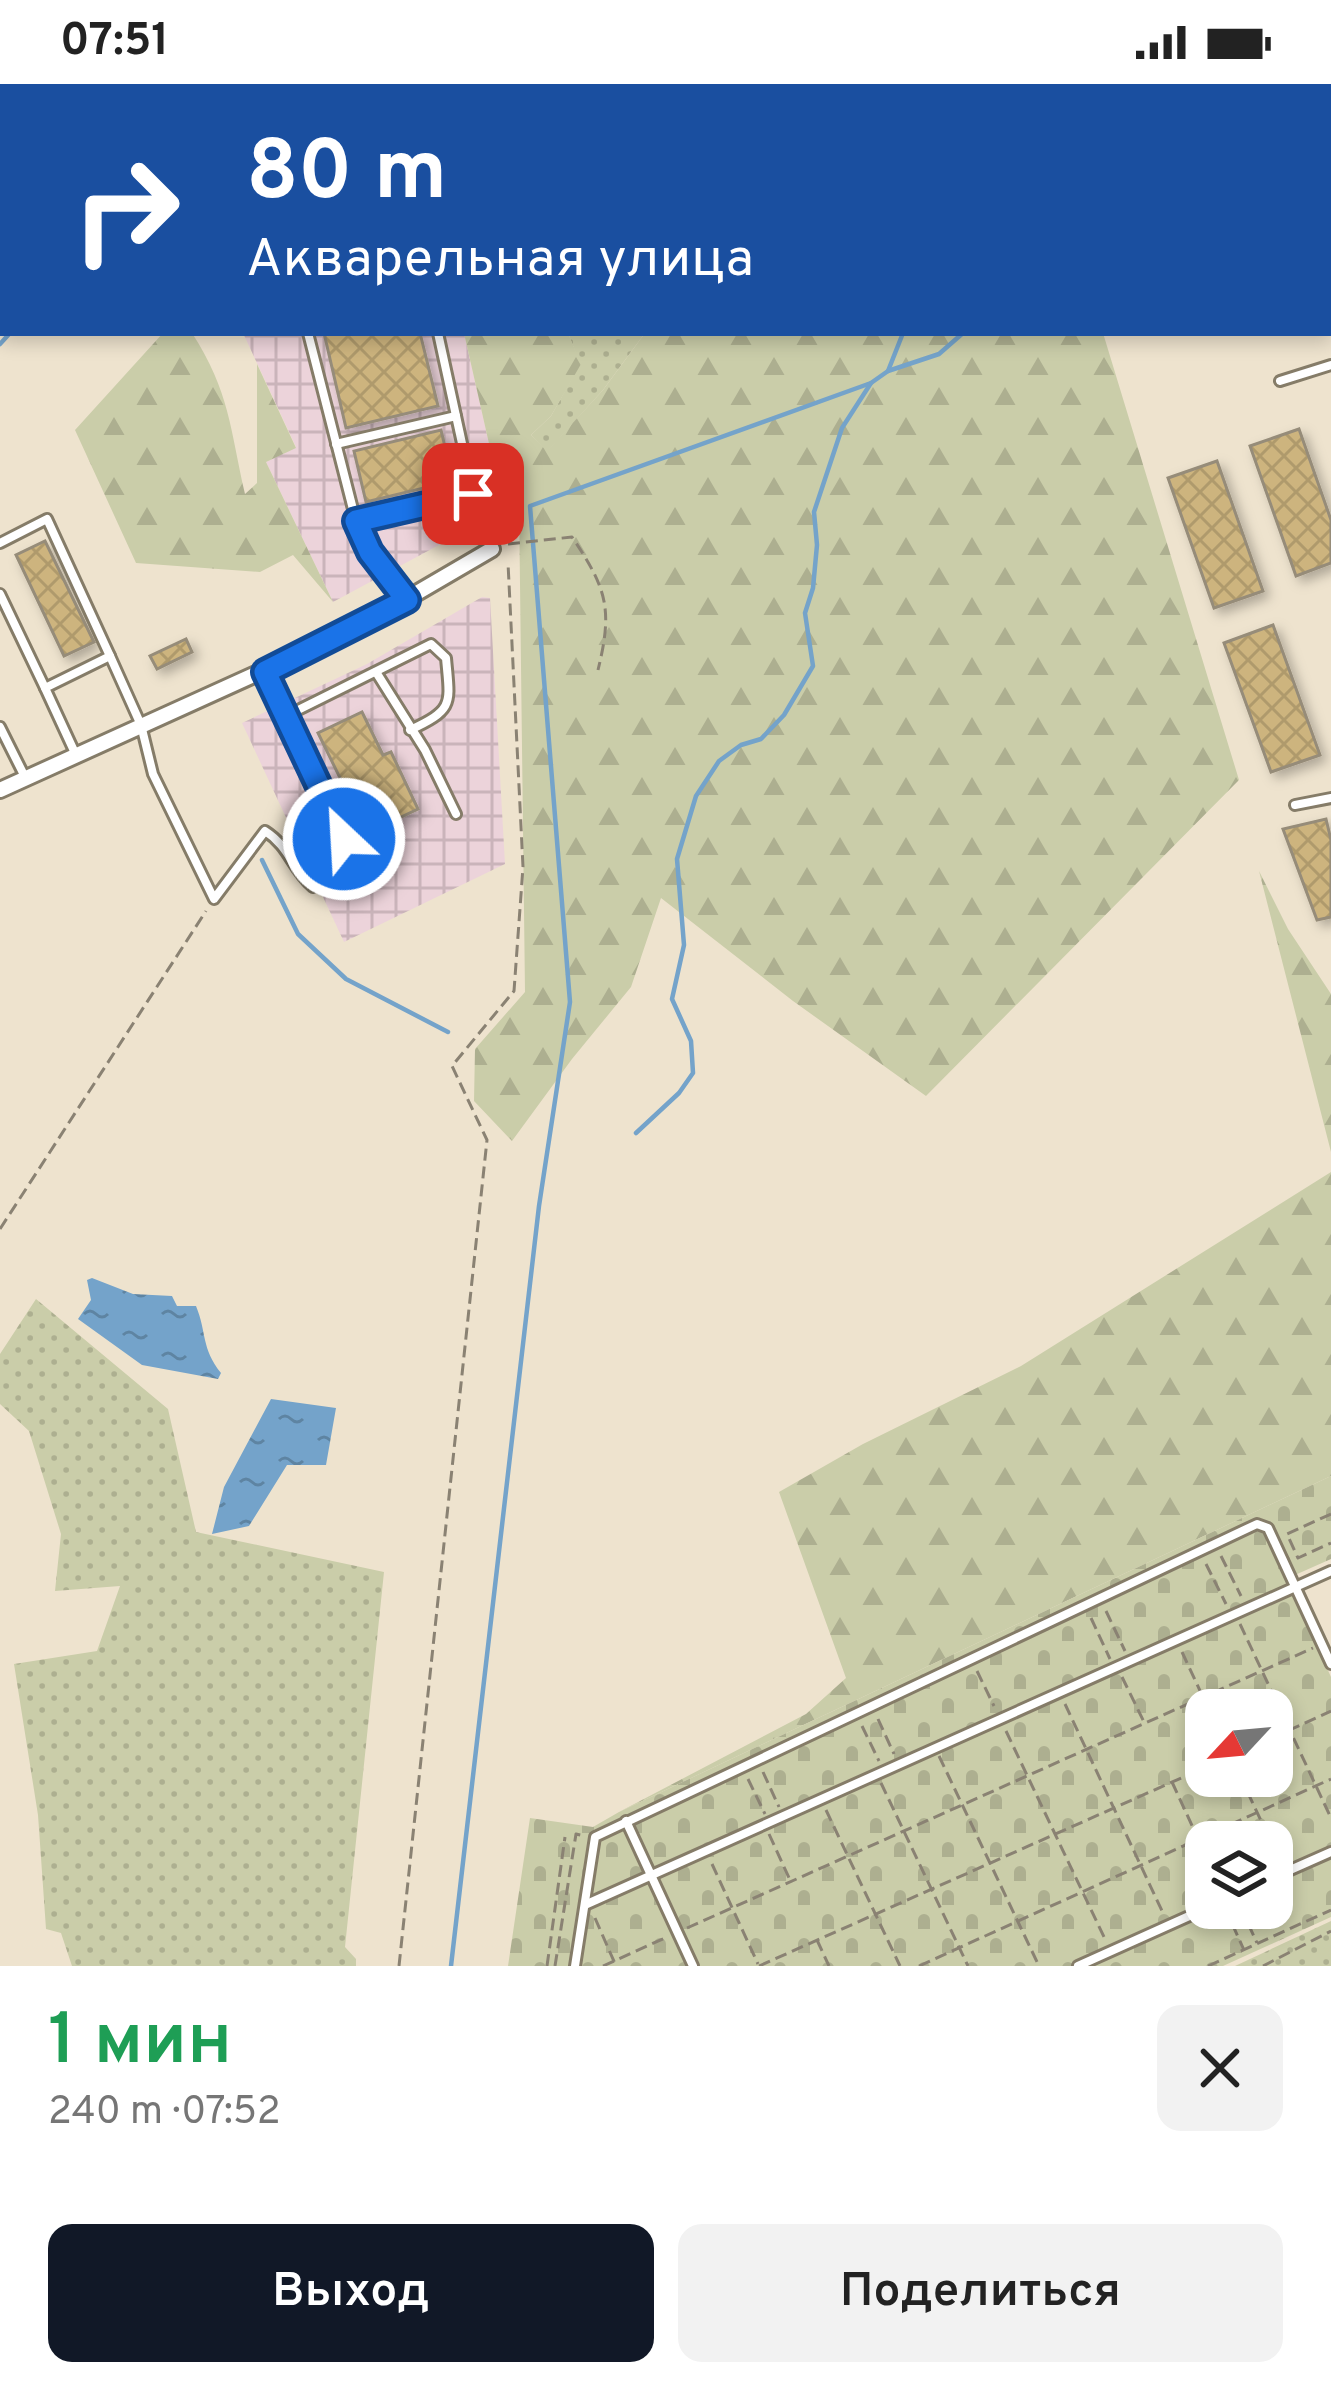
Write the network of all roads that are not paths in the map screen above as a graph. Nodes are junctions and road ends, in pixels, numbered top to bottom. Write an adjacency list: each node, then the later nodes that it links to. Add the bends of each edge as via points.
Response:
1 (309, 336): 6 (lane)
2 (439, 336): 5 (lane)
3 (1331, 365): 4 (lane)
4 (1280, 381)
5 (456, 416): 6 (lane); 7 (lane, via 473,494)
6 (336, 444): 7 (lane)
7 (356, 521): 11 (lane)
8 (0, 542): 12 (lane, via 47,519)
9 (492, 549): 11 (street)
10 (0, 594): 15 (lane)
11 (407, 600): 13 (street)
12 (110, 656): 15 (lane); 17 (lane)
13 (265, 672): 16 (lane); 17 (street)
14 (376, 672): 16 (lane); 19 (lane); 19 (lane, via 430,644 446,658 450,701 441,716)
15 (45, 688): 20 (lane)
16 (286, 716): 26 (lane)
17 (141, 725): 20 (street); 27 (lane, via 152,774 214,899 265,831)
18 (0, 727): 21 (lane)
19 (410, 730): 25 (lane)
20 (75, 754): 21 (street)
21 (26, 777): 22 (street)
22 (0, 790)
23 (1331, 798): 24 (lane)
24 (1295, 805)
25 (456, 814)
26 (344, 839)
27 (314, 887)
28 (1331, 1571): 29 (lane)
29 (1295, 1587): 30 (lane); 31 (lane, via 1268,1528 1257,1524); 34 (lane)
30 (1331, 1664)
31 (626, 1821): 34 (lane); 35 (lane, via 595,1837)
32 (1331, 1852): 33 (lane)
33 (1293, 1869)
34 (651, 1873): 35 (lane); 38 (lane)
35 (585, 1904): 37 (lane)
36 (1185, 1918): 39 (lane)
37 (575, 1966)
38 (693, 1966)
39 (1078, 1966)

